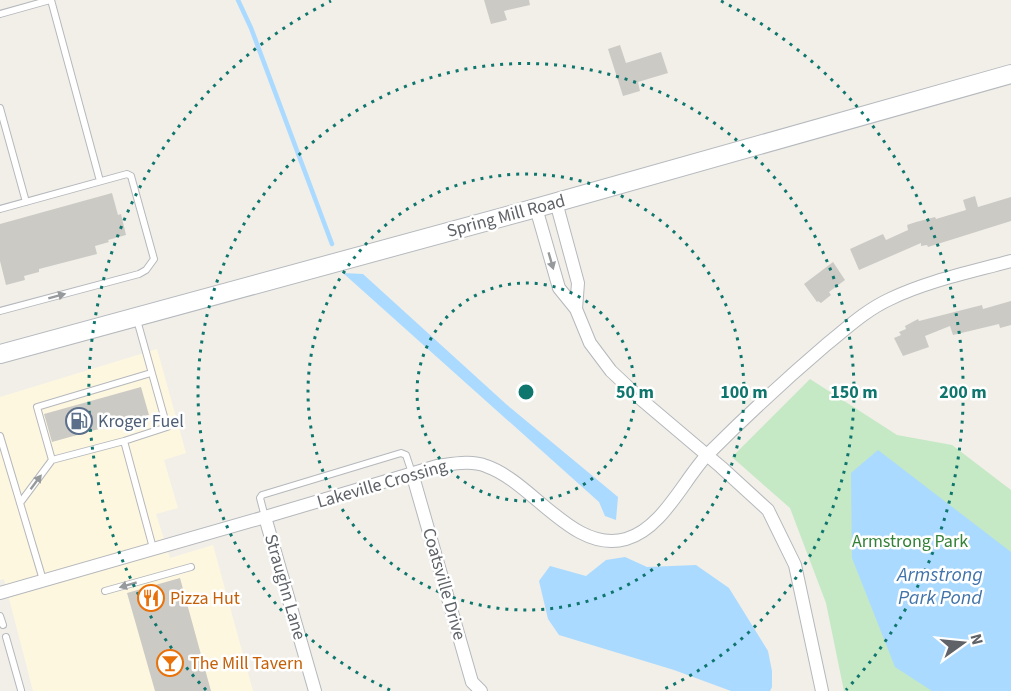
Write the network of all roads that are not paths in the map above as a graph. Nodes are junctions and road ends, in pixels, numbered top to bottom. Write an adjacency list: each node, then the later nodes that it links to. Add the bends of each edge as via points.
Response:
1 (51, 0): 2 (lane); 5 (lane)
2 (0, 14)
3 (1011, 74): 7 (street, Spring Mill Road)
4 (0, 108): 6 (lane)
5 (100, 181): 6 (lane); 12 (lane, one-way to 5, via 146,270 154,259 131,176)
6 (26, 202): 9 (lane)
7 (556, 202): 8 (street, Spring Mill Road); 11 (street, via 578,283)
8 (536, 208): 11 (street, one-way to 11, via 559,288); 13 (street, Spring Mill Road)
9 (0, 209)
10 (1011, 261): 18 (street, Lakeville Crossing, via 915,289 870,310 800,366)
11 (576, 309): 18 (street, via 590,343 611,371)
12 (0, 311)
13 (136, 317): 14 (street, Spring Mill Road); 15 (lane)
14 (0, 354)
15 (151, 373): 17 (lane, via 167,427); 19 (lane, via 37,407)
16 (0, 436): 21 (lane)
17 (124, 441): 19 (lane); 23 (lane)
18 (707, 456): 20 (street, Lakeville Crossing, via 652,524 628,538 610,542 591,538 566,523 522,486 484,465 464,462); 34 (street, via 768,510 777,528 795,565)
19 (52, 460): 21 (lane, one-way to 19)
20 (412, 473): 22 (street, Lakeville Crossing); 22 (lane, via 406,454 368,462 262,495); 33 (street, Coatsville Drive, via 472,682)
21 (20, 503): 25 (lane)
22 (265, 517): 23 (street, Lakeville Crossing); 32 (street, Straughn Lane)
23 (153, 548): 25 (street, Lakeville Crossing)
24 (190, 567): 26 (lane, one-way to 26)
25 (43, 580): 27 (street, Lakeville Crossing)
26 (105, 591)
27 (0, 593)
28 (0, 616): 29 (lane)
29 (3, 625)
30 (6, 637): 31 (lane)
31 (21, 690)
32 (315, 691)
33 (481, 691)
34 (822, 691)

